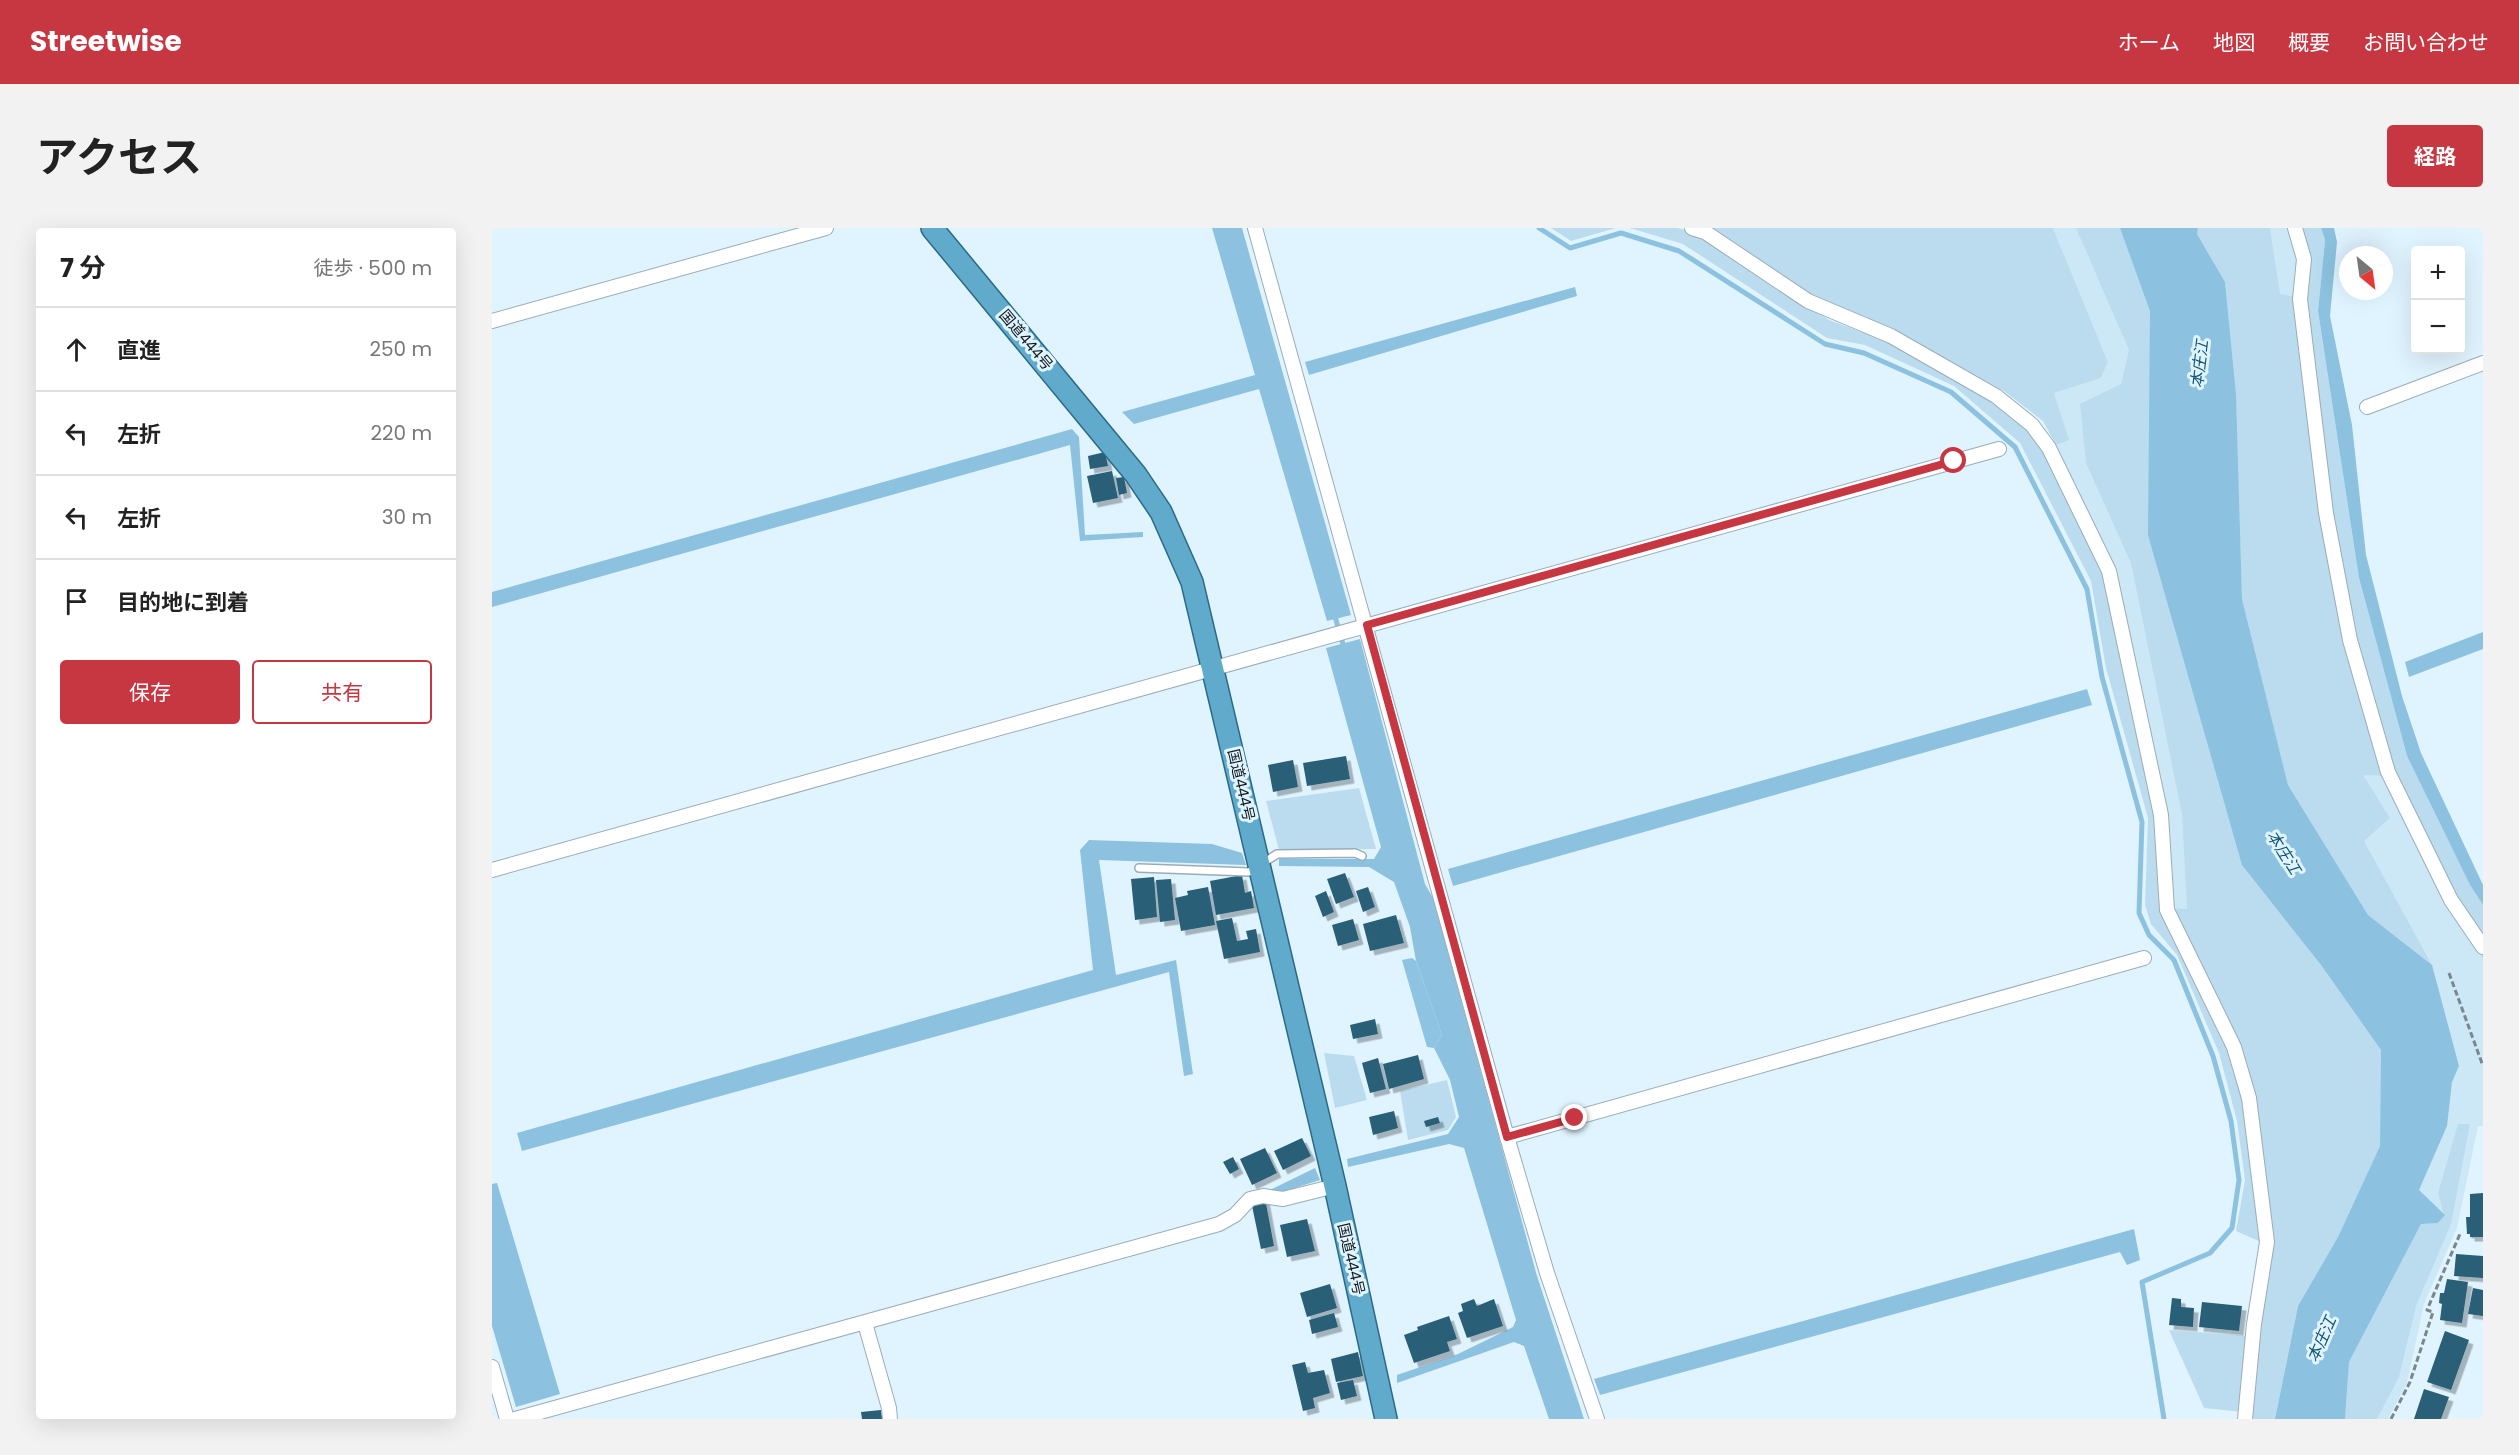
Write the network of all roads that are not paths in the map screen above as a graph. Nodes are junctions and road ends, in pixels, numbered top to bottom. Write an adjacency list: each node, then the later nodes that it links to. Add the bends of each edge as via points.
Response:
1 (826, 228): 6 (street)
2 (932, 228): 11 (highway, 国道444号, via 1089,416 1161,512 1192,582)
3 (1255, 228): 10 (street)
4 (1692, 228): 27 (street, via 1704,232 1808,301 1891,336 1996,396 2032,425 2049,448 2109,571 2162,815 2167,910 2234,1047 2249,1098 2267,1242)
5 (2295, 228): 16 (street, via 2304,259 2300,299 2326,513 2350,640 2388,772 2451,900)
6 (492, 321)
7 (2483, 363): 8 (street)
8 (2367, 407)
9 (1999, 449): 10 (street)
10 (1367, 625): 11 (street); 18 (street)
11 (1213, 670): 13 (highway, 国道444号); 15 (street)
12 (1362, 856): 13 (lane, via 1277,854)
13 (1259, 864): 14 (lane, via 1249,872); 19 (highway, 国道444号)
14 (1139, 868)
15 (492, 870)
16 (2483, 947)
17 (2144, 958): 18 (street)
18 (1507, 1137): 26 (street, via 1547,1273)
19 (1335, 1186): 20 (street, via 1283,1198 1250,1199 1235,1215 1219,1224); 22 (highway, 国道444号)
20 (865, 1323): 24 (street); 25 (street)
21 (492, 1367): 23 (street)
22 (1382, 1418)
23 (507, 1419)
24 (515, 1419)
25 (890, 1419)
26 (1597, 1419)
27 (2245, 1419)

